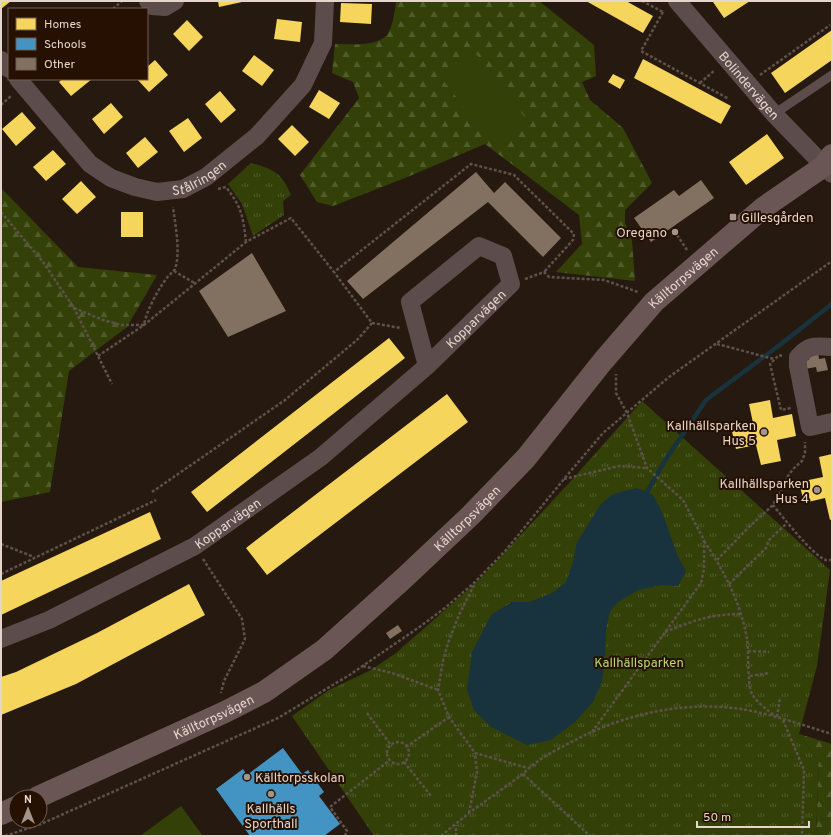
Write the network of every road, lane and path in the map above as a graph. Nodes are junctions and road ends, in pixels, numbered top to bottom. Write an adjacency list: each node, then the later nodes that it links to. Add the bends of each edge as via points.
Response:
1 (122, 1): 7 (path)
2 (148, 1): 3 (street, via 152,6 165,7)
3 (175, 1)
4 (325, 1): 19 (street, Stålringen, via 323,42 303,85 258,136 206,177 183,189)
5 (642, 1): 6 (path)
6 (670, 7): 10 (street, Bolindervägen); 14 (path, via 641,51)
7 (114, 8)
8 (830, 25): 15 (path)
9 (1, 60): 11 (street)
10 (727, 60): 14 (path); 15 (street, Bolindervägen)
11 (8, 68)
12 (832, 75): 17 (lane)
13 (19, 80): 19 (street, Stålringen, via 90,164 111,178 135,187 157,192)
14 (700, 83): 16 (path)
15 (748, 83): 17 (street, Bolindervägen)
16 (729, 98)
17 (774, 114): 18 (street, Bolindervägen)
18 (829, 165): 85 (street, Källtorpsvägen, via 763,208 654,302 603,361 526,458 471,515 324,650 264,692)
19 (172, 190): 25 (path, via 177,261)
20 (211, 191): 23 (path, via 226,187 238,203 244,221)
21 (1, 212): 31 (path, via 43,262)
22 (677, 235): 24 (path)
23 (246, 242): 26 (path, via 291,218); 28 (path)
24 (688, 251)
25 (174, 271): 28 (path); 33 (path, via 167,277 149,309)
26 (334, 272): 27 (path, via 471,164 514,175 574,234 573,240); 32 (path)
27 (544, 272): 29 (path); 30 (path, via 550,277 604,280)
28 (196, 284): 33 (path)
29 (511, 284): 34 (street, Kopparvägen, via 503,256 479,246 410,302); 40 (street, Kopparvägen)
30 (645, 294)
31 (74, 308): 33 (path, via 121,326); 37 (path)
32 (372, 323): 34 (path); 48 (path, via 357,340 285,400)
33 (144, 325): 37 (path)
34 (418, 332): 40 (street, Kopparvägen)
35 (716, 344): 38 (path)
36 (832, 348): 39 (street, via 816,346 805,349)
37 (98, 356): 42 (path)
38 (773, 359): 39 (path, via 779,355); 43 (path, via 770,364 781,410)
39 (798, 359): 43 (street)
40 (427, 366): 63 (street, Kopparvägen, via 321,457 195,546 49,620)
41 (616, 372): 46 (path, via 616,393 627,413)
42 (112, 384)
43 (806, 405): 45 (street)
44 (832, 422): 45 (street)
45 (810, 427): 50 (path, via 804,438 805,453 802,461 788,476)
46 (647, 468): 47 (path, via 619,466); 52 (path, via 683,500)
47 (564, 479)
48 (152, 492)
49 (156, 500): 54 (path)
50 (773, 505): 51 (path); 55 (path)
51 (787, 523): 56 (path, via 815,552 825,560); 60 (path, via 768,541 767,547)
52 (704, 540): 55 (path); 62 (path, via 704,569 701,583)
53 (1, 544): 54 (path)
54 (34, 558): 58 (path)
55 (717, 560): 60 (path)
56 (832, 560)
57 (213, 573): 70 (path, via 242,619 245,638)
58 (1, 574)
59 (475, 582): 69 (path, via 448,643 442,661)
60 (729, 584): 61 (path)
61 (740, 614): 62 (path, via 713,615); 64 (path, via 748,640)
62 (665, 632): 76 (path)
63 (1, 639)
64 (748, 651): 65 (path); 68 (path)
65 (769, 652)
66 (363, 666): 69 (path, via 392,673)
67 (770, 673): 68 (path)
68 (750, 676): 74 (path, via 752,694)
69 (438, 690): 73 (path)
70 (220, 695)
71 (780, 697): 74 (path)
72 (367, 713): 78 (path)
73 (449, 717): 79 (path); 80 (path)
74 (777, 718): 75 (path); 76 (path, via 741,709 681,708 645,713)
75 (783, 720): 77 (path); 93 (path, via 804,770)
76 (592, 732): 83 (path)
77 (832, 734)
78 (391, 745): 79 (path, via 400,743); 81 (path, via 387,752)
79 (406, 746): 82 (path, via 408,756)
80 (475, 753): 83 (path); 87 (path, via 477,772)
81 (390, 760): 82 (path, via 398,764); 89 (path, via 330,807 347,831)
82 (404, 762): 86 (path)
83 (529, 768): 84 (path)
84 (523, 774): 87 (path); 92 (path)
85 (48, 792)
86 (431, 796)
87 (469, 813): 88 (path)
88 (456, 824): 90 (path); 91 (path)
89 (345, 836)
90 (441, 836)
91 (456, 836)
92 (590, 836)
93 (802, 836)

